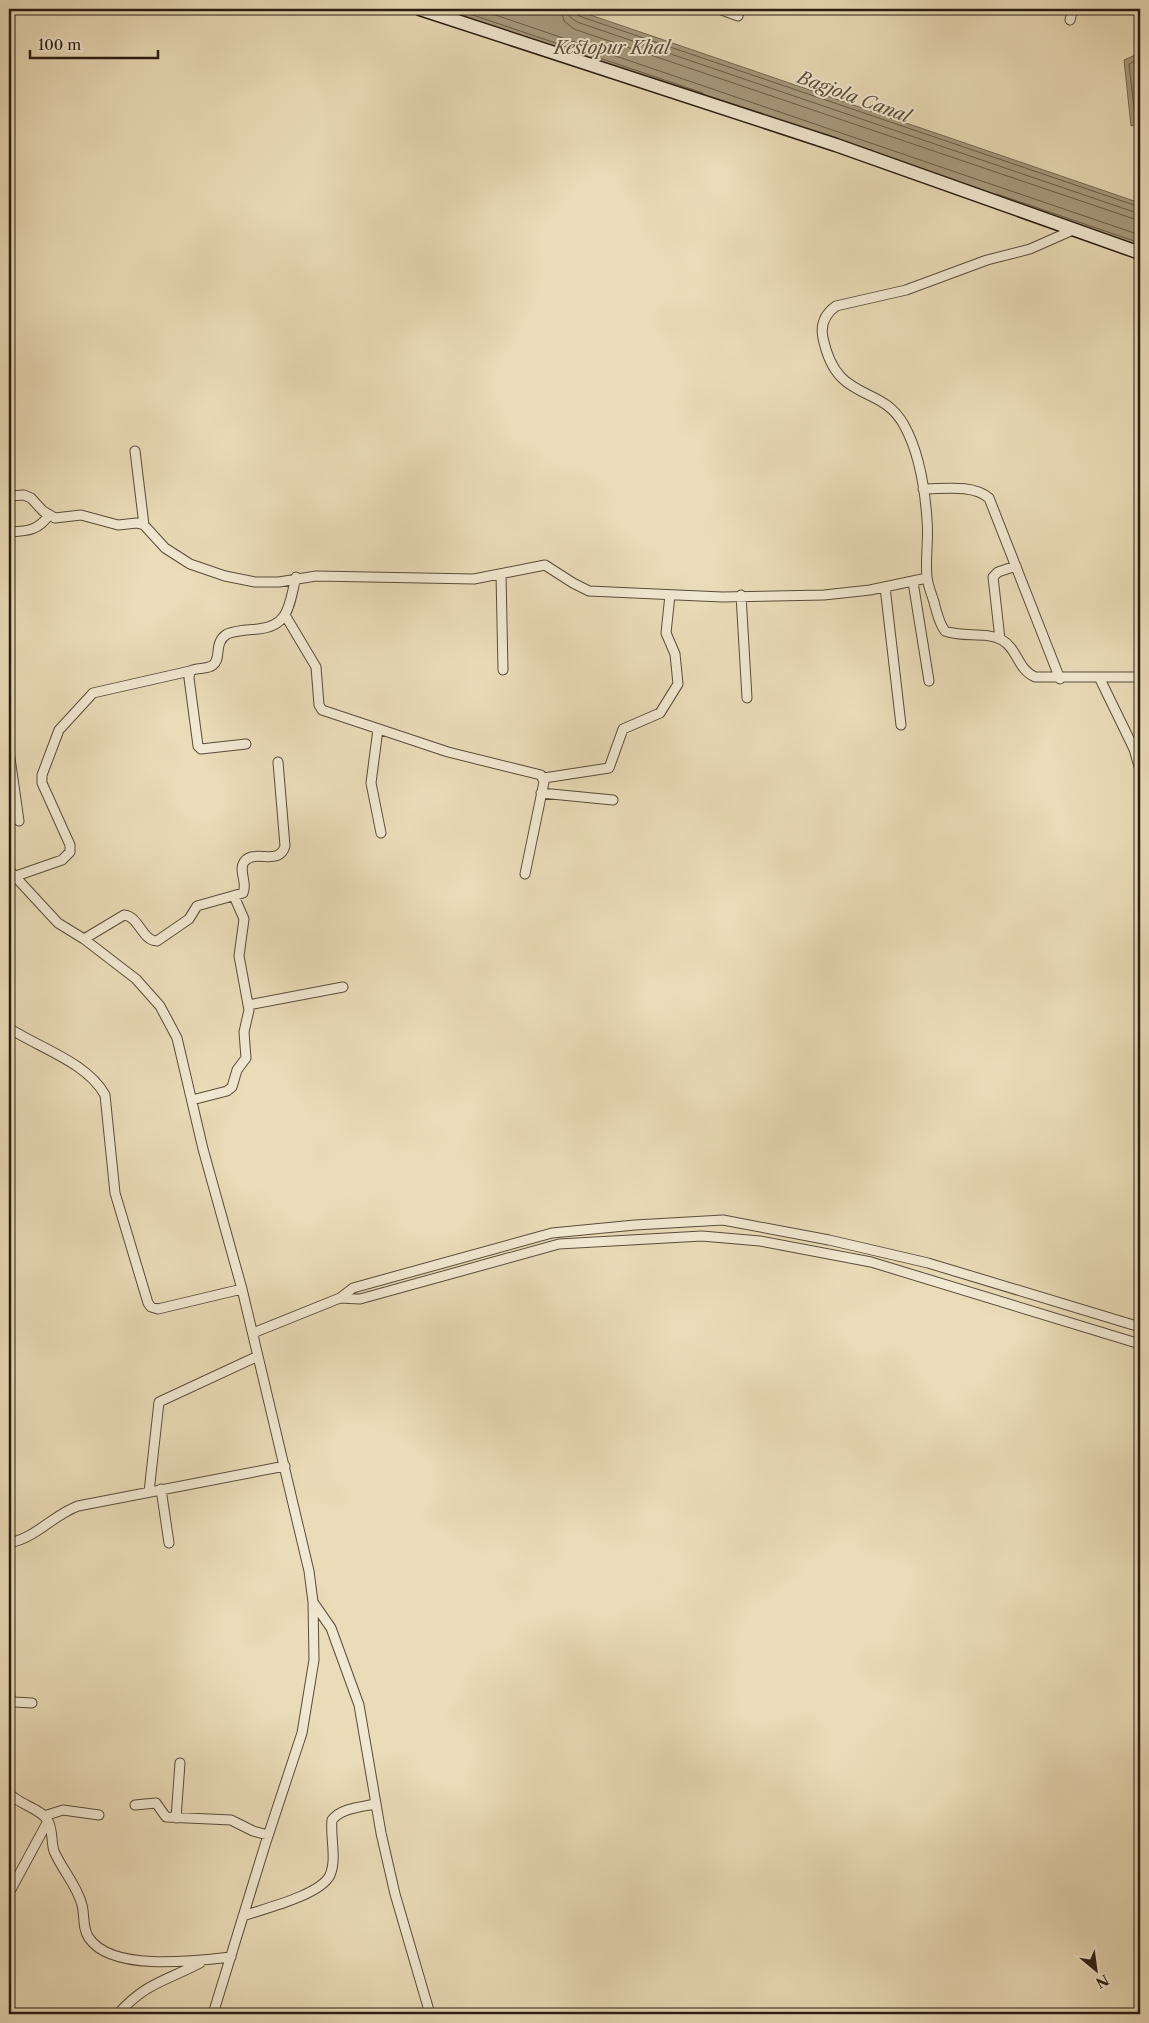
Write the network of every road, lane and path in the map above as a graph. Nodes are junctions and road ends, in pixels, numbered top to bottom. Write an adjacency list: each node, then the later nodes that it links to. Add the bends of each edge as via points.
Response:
1 (420, 9): 6 (street, via 836,145)
2 (719, 9): 4 (street)
3 (1073, 9): 5 (street)
4 (739, 12)
5 (1070, 20)
6 (1073, 230): 7 (street); 9 (street, via 1030,249 987,260 906,290 842,304 828,312 823,321 822,335 833,368 847,384 897,414 908,434)
7 (1138, 250)
8 (135, 451): 12 (street)
9 (923, 489): 14 (street, via 981,492 988,498); 17 (street, via 928,522)
10 (9, 496): 11 (street, via 31,498)
11 (49, 515): 12 (street, via 55,518 92,516 118,525); 13 (street, via 33,530)
12 (144, 525): 16 (street, via 175,555 207,570 255,582 279,582)
13 (9, 532)
14 (1016, 566): 23 (street, via 993,577); 27 (street)
15 (501, 574): 16 (street, via 457,580); 21 (street, via 546,565 590,591); 24 (street)
16 (296, 577): 22 (street)
17 (927, 578): 18 (street); 23 (street, via 938,620 945,631)
18 (913, 582): 19 (street); 29 (street)
19 (885, 587): 20 (street, via 824,595); 31 (street)
20 (742, 595): 21 (street); 30 (street)
21 (670, 596): 37 (street, via 666,633 675,654 678,684 660,713 623,729 609,768)
22 (285, 615): 25 (street, via 276,626 227,634 219,642 217,661); 32 (street, via 316,666 322,710)
23 (1000, 640): 27 (street, via 1013,651 1026,673)
24 (503, 670)
25 (190, 671): 33 (street, via 198,746 201,749); 42 (street, via 93,693 59,730 42,783 70,845 70,852 62,860)
26 (1140, 677): 28 (street)
27 (1060, 679): 28 (street)
28 (1100, 679): 36 (street, via 1134,749)
29 (929, 681)
30 (747, 698)
31 (901, 725)
32 (378, 729): 37 (street); 41 (street, via 370,783)
33 (246, 744)
34 (9, 751): 40 (street)
35 (278, 762): 44 (street, via 285,846 277,856 246,860 242,868 245,889)
36 (1140, 770)
37 (544, 778): 38 (street)
38 (541, 793): 39 (street); 43 (street)
39 (613, 800)
40 (19, 820)
41 (381, 833)
42 (12, 873): 45 (street, via 58,924)
43 (525, 874)
44 (234, 896): 45 (street, via 197,906 189,919 157,941 149,939 134,919 124,915); 47 (street, via 244,919 240,956)
45 (84, 939): 49 (street, via 136,979 160,1006 177,1038)
46 (343, 987): 47 (street)
47 (248, 1005): 49 (street, via 244,1032 246,1058 237,1070 232,1087 222,1093)
48 (9, 1028): 50 (street, via 60,1055 105,1095 115,1193 151,1307 158,1309)
49 (192, 1100): 50 (street)
50 (242, 1289): 53 (street)
51 (340, 1298): 52 (street, via 353,1288 552,1233 723,1220 829,1240 928,1264); 53 (street); 54 (street, via 360,1299 560,1244 702,1236 760,1241 871,1262)
52 (1140, 1327)
53 (253, 1333): 55 (street)
54 (1140, 1344)
55 (258, 1356): 56 (street); 58 (street, via 159,1402)
56 (285, 1466): 57 (street); 61 (street, via 304,1542)
57 (161, 1490): 58 (street); 60 (street)
58 (149, 1492): 59 (street, via 78,1506 60,1514 28,1537)
59 (9, 1543)
60 (169, 1543)
61 (314, 1602): 66 (street, via 331,1628 355,1692); 71 (street, via 314,1660 302,1733)
62 (9, 1681): 63 (street, via 10,1700)
63 (32, 1703)
64 (180, 1763): 70 (street)
65 (9, 1793): 69 (street, via 19,1803)
66 (375, 1804): 73 (street, via 344,1811 332,1820 332,1863 327,1879 308,1892); 78 (street, via 395,1894)
67 (135, 1805): 70 (street, via 156,1803 166,1817)
68 (99, 1815): 69 (street, via 63,1810)
69 (46, 1818): 72 (street); 75 (street, via 54,1850 80,1898 85,1932 96,1946 114,1954 152,1962)
70 (176, 1818): 71 (street, via 231,1820)
71 (268, 1835): 73 (street)
72 (9, 1893)
73 (243, 1916): 74 (street)
74 (230, 1958): 75 (street); 77 (street)
75 (207, 1960): 76 (street, via 150,1986)
76 (118, 2014)
77 (213, 2014)
78 (430, 2014)

